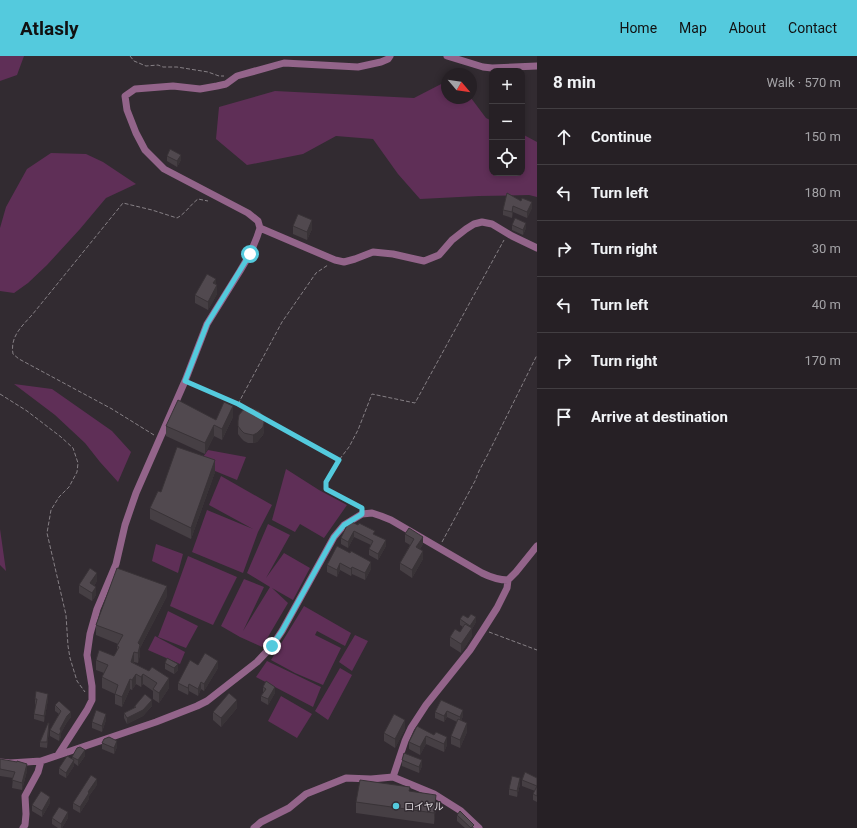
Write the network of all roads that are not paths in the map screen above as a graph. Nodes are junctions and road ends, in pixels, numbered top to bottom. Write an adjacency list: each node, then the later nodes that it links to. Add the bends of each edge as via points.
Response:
1 (390, 56): 3 (street, via 381,62 358,67)
2 (447, 56): 4 (street, via 482,67)
3 (285, 60): 5 (street, via 237,76 226,84 200,88 173,86 134,89 125,96 127,110 145,150 164,169 248,213 258,221)
4 (537, 66)
5 (260, 228): 6 (street, via 344,262 372,252 424,261 438,255 466,229 482,222 492,224); 9 (street, via 250,254 207,324 136,493 116,564 97,609 90,634 88,655 92,700)
6 (537, 248)
7 (537, 546): 8 (street)
8 (508, 580): 9 (street, via 492,578 391,520 372,513 362,514 344,525 334,537 282,631 257,662 197,706); 12 (street, via 497,608 470,650 418,716 405,741)
9 (58, 755): 10 (street)
10 (41, 761): 11 (street); 13 (street, via 25,796 26,814)
11 (0, 762)
12 (393, 777): 14 (street, via 346,778 306,794 289,808 260,822); 15 (street, via 434,794 461,811)
13 (23, 828)
14 (254, 828)
15 (479, 828)

